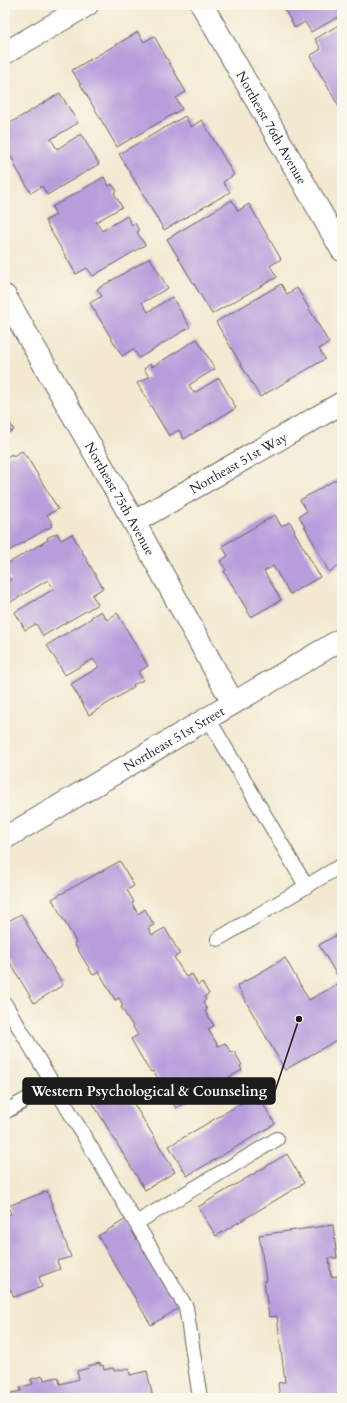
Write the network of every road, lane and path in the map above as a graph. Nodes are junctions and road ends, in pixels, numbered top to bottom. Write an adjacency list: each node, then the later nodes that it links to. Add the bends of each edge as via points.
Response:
1 (87, 5): 3 (street)
2 (202, 5): 4 (street, Northeast 76th Avenue)
3 (5, 53)
4 (342, 250)
5 (5, 296): 7 (street, Northeast 75th Avenue)
6 (342, 403): 7 (street, Northeast 51st Way)
7 (134, 522): 9 (street, Northeast 75th Avenue)
8 (342, 639): 9 (street, Northeast 51st Street)
9 (233, 703): 10 (street, Northeast 51st Street)
10 (208, 718): 11 (street, Northeast 51st Street); 13 (lane)
11 (5, 838)
12 (342, 865): 13 (lane)
13 (306, 886): 14 (lane)
14 (218, 939)
15 (5, 1004): 16 (lane)
16 (53, 1084): 17 (lane); 19 (lane)
17 (5, 1112)
18 (277, 1139): 19 (lane)
19 (136, 1223): 20 (lane, via 186,1307)
20 (200, 1398)

